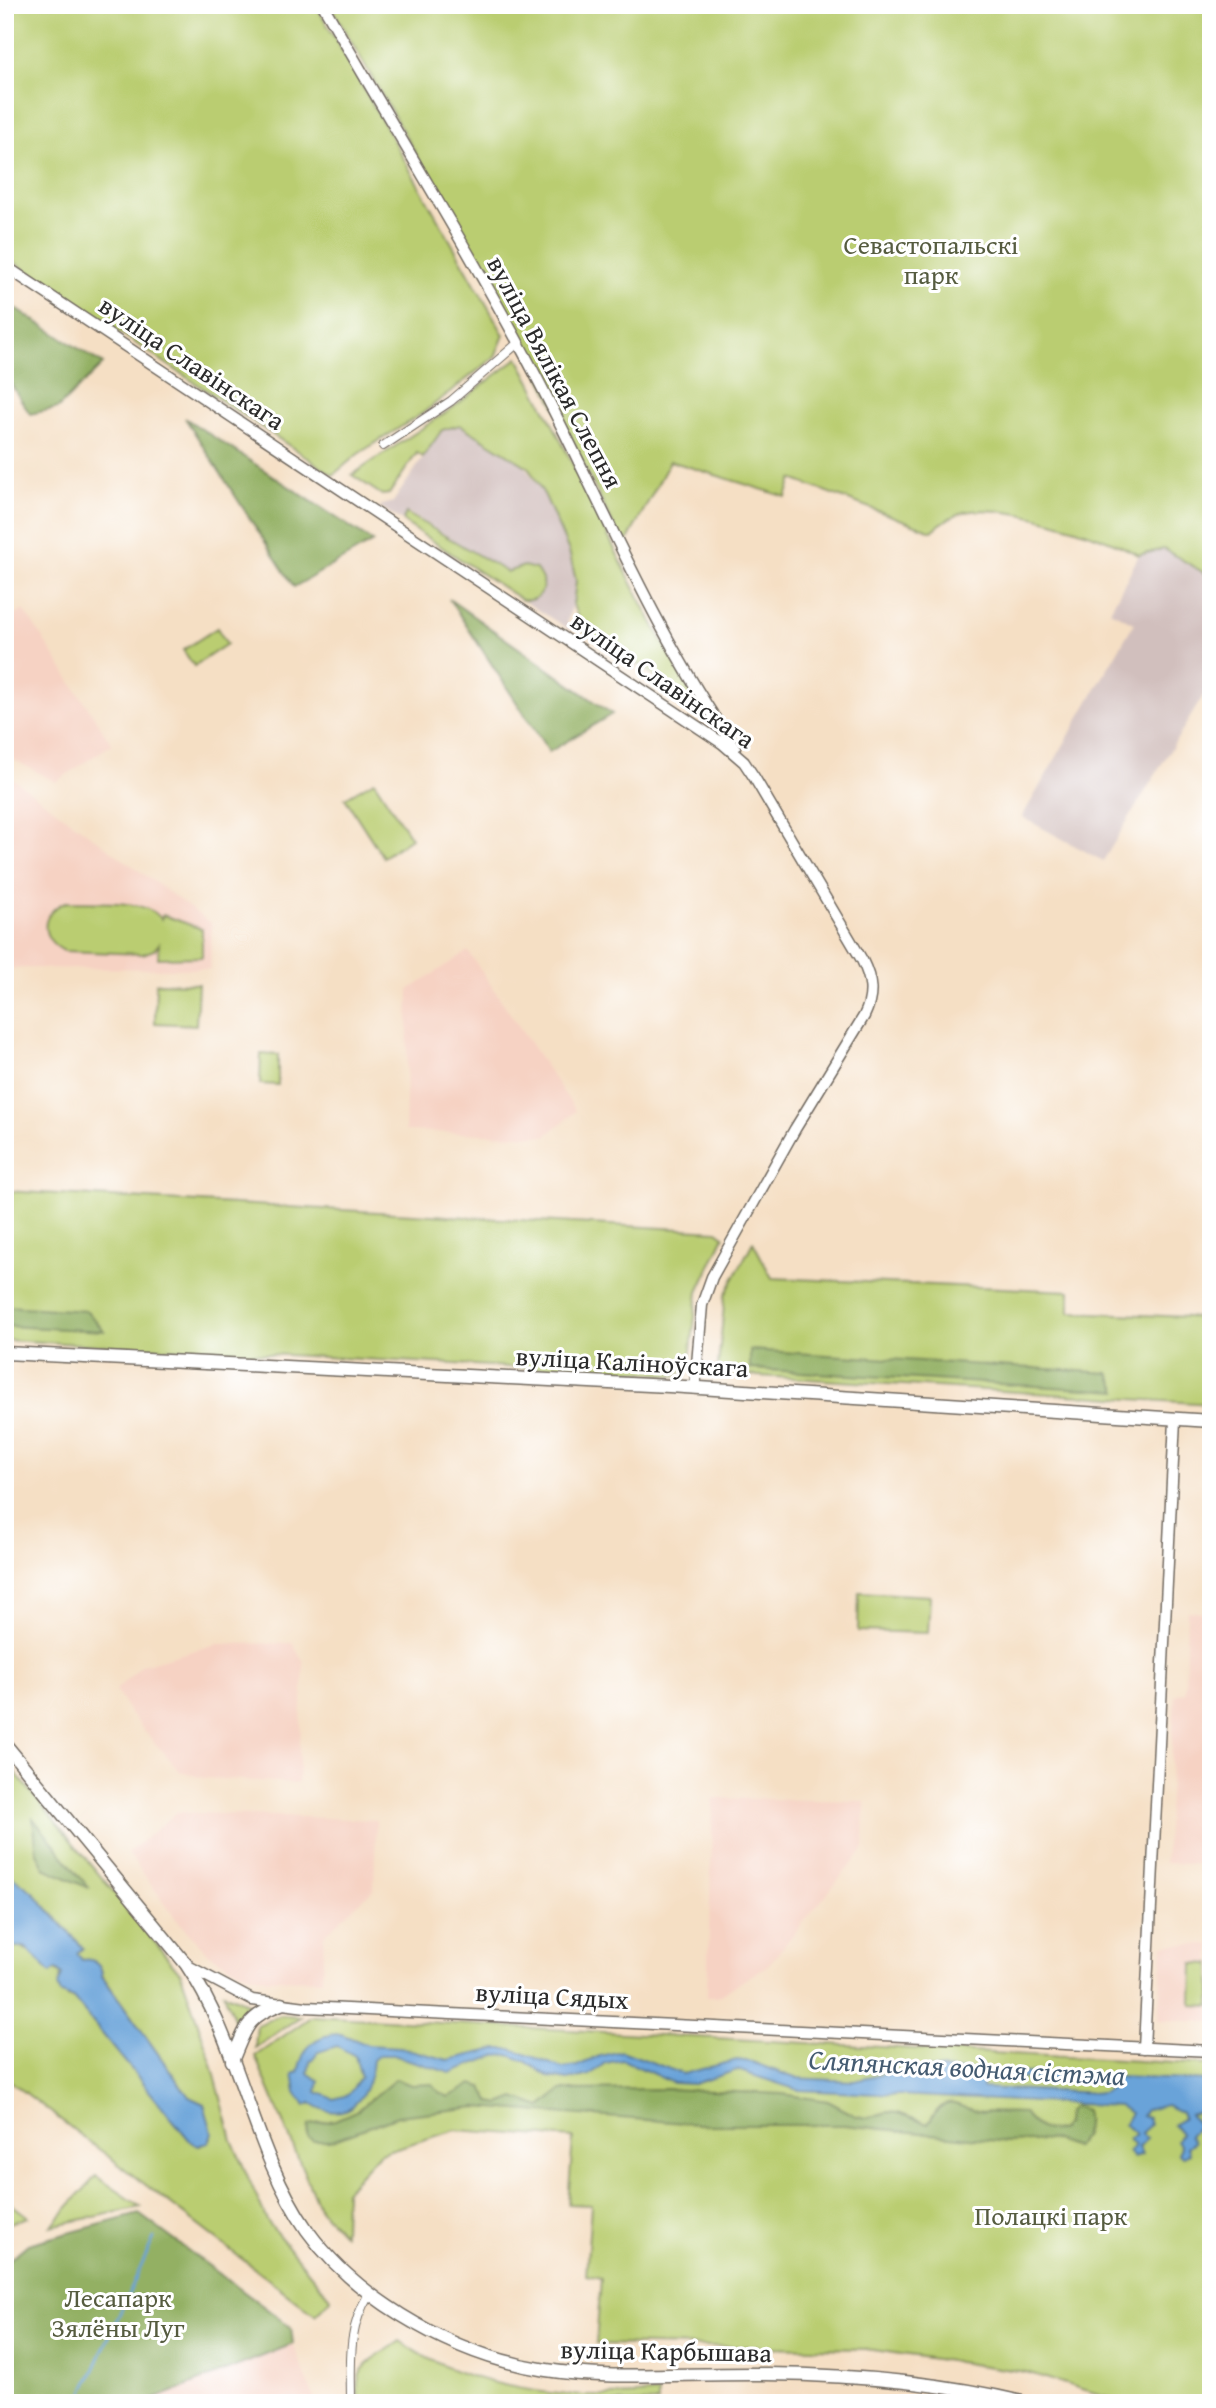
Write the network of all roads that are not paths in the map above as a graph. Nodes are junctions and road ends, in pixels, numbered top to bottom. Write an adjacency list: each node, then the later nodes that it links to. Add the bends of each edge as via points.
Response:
1 (323, 5): 3 (street, вуліца Вялікая Слепня)
2 (5, 266): 6 (street, вуліца Славінскага)
3 (518, 343): 4 (street, via 451,401); 5 (street, вуліца Вялікая Слепня, via 650,609)
4 (383, 446)
5 (706, 705): 6 (street); 7 (street, вуліца Вялікая Слепня)
6 (692, 723): 7 (street, вуліца Славінскага)
7 (744, 762): 9 (street, вуліца Славінскага, via 862,960 871,997 712,1277 702,1305)
8 (5, 1351): 9 (main road, вуліца Каліноўскага)
9 (695, 1388): 10 (main road, вуліца Каліноўскага)
10 (1175, 1420): 11 (main road, вуліца Каліноўскага); 15 (street)
11 (1211, 1421)
12 (5, 1744): 13 (main road, вуліца Сядых)
13 (186, 1964): 14 (street, вуліца Сядых, via 237,1994); 17 (main road, вуліца Карбышава, via 208,1996)
14 (281, 2004): 15 (street, вуліца Сядых); 17 (main road, via 251,2019)
15 (1144, 2048): 16 (street, вуліца Сядых)
16 (1211, 2051)
17 (232, 2061): 18 (main road, вуліца Карбышава, via 274,2170 306,2229)
18 (369, 2294): 19 (street, via 352,2329); 20 (main road, вуліца Карбышава, via 440,2339 546,2372 603,2377 851,2377 954,2386)
19 (351, 2403)
20 (1026, 2403)

